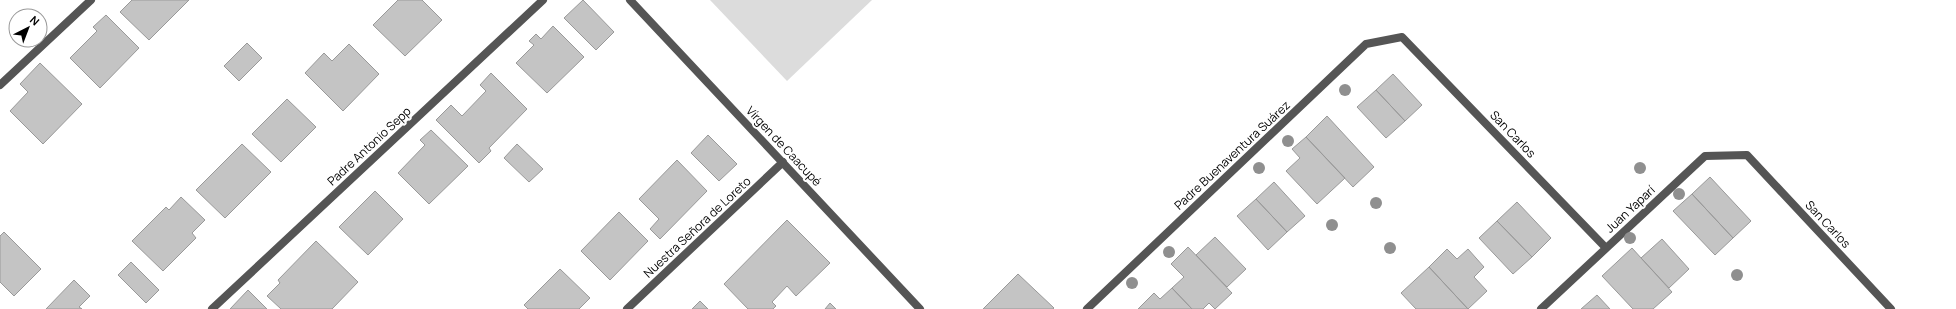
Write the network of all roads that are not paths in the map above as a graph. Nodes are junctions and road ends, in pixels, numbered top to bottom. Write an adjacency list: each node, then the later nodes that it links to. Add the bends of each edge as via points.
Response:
1 (91, 0): 5 (street)
2 (543, 0): 9 (street, Padre Antonio Sepp)
3 (630, 0): 7 (street, Vírgen de Caacupé)
4 (1402, 37): 8 (street, San Carlos); 12 (street, Padre Buenaventura Suárez, via 1366,44)
5 (0, 85)
6 (1747, 155): 8 (street, Juan Yaparí, via 1705,156); 14 (street, San Carlos)
7 (783, 162): 10 (street, Nuestra Señora de Loreto); 11 (street, Vírgen de Caacupé)
8 (1606, 248): 13 (street, Juan Yaparí)
9 (212, 309)
10 (627, 309)
11 (920, 309)
12 (1087, 309)
13 (1541, 309)
14 (1891, 309)

